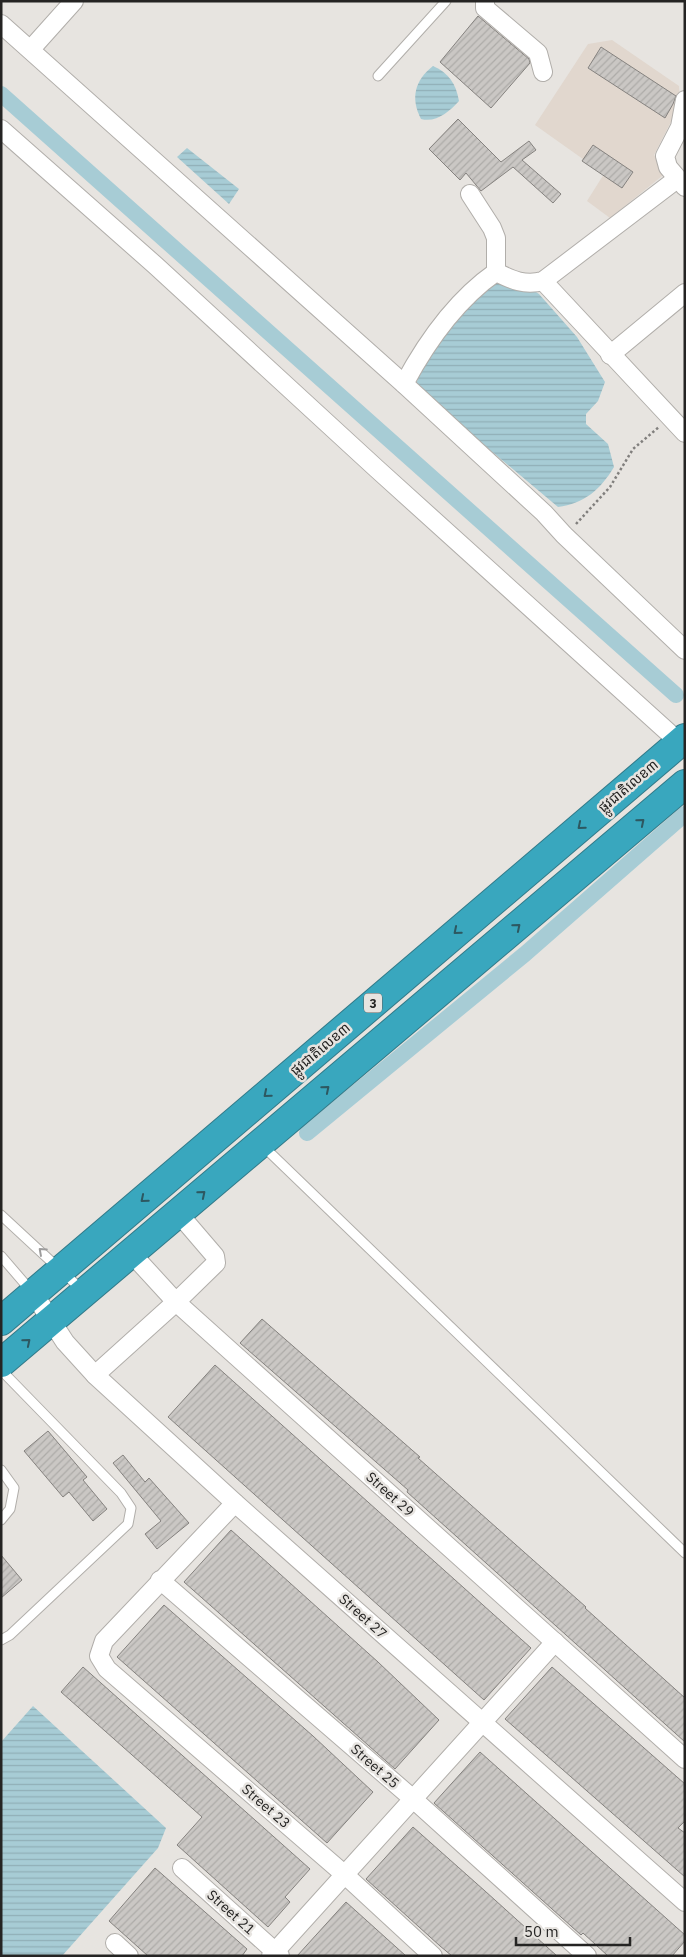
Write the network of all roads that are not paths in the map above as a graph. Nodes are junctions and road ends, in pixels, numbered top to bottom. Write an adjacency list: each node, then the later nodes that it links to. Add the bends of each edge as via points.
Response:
1 (74, 1): 5 (street)
2 (446, 1): 7 (lane)
3 (485, 1): 6 (street, via 485,8 538,53)
4 (1, 24): 5 (street)
5 (31, 50): 16 (street)
6 (543, 72)
7 (378, 76)
8 (685, 100): 10 (street, via 680,127 666,156 668,167)
9 (1, 129): 19 (street, via 155,265 384,476)
10 (681, 183): 13 (street)
11 (470, 194): 12 (street, via 496,238)
12 (496, 272): 13 (street, via 521,283); 16 (street, via 464,297 419,356)
13 (543, 281): 15 (street)
14 (685, 293): 15 (street)
15 (610, 355): 17 (street)
16 (404, 384): 18 (street, via 544,513)
17 (685, 433)
18 (685, 650)
19 (682, 740): 26 (highway, ផ្លូវជាតិលេខ៣ / 3, one-way to 26)
20 (685, 784): 21 (highway, one-way to 20)
21 (261, 1144): 22 (highway, one-way to 21); 38 (lane)
22 (179, 1214): 24 (highway); 29 (street, via 215,1256 216,1263)
23 (1, 1215): 26 (lane, one-way to 23)
24 (132, 1254): 28 (highway); 29 (street, Street 29)
25 (1, 1256): 27 (lane)
26 (62, 1269): 27 (highway, ផ្លូវជាតិលេខ៣ / 3); 28 (lane)
27 (34, 1294): 30 (highway, ផ្លូវជាតិលេខ៣ / 3); 31 (street, Street 27)
28 (86, 1294): 31 (highway)
29 (176, 1302): 34 (street); 41 (street, Street 29)
30 (1, 1321)
31 (52, 1321): 32 (highway, one-way to 31); 34 (street, Street 27, via 65,1342)
32 (1, 1363)
33 (1, 1370): 40 (lane, via 121,1492 131,1508 128,1524)
34 (95, 1375): 36 (street, Street 27)
35 (1, 1470): 37 (lane, via 14,1488 10,1509)
36 (235, 1503): 39 (street); 42 (street, Street 27)
37 (1, 1520)
38 (685, 1554)
39 (160, 1580): 44 (street, Street 25); 46 (street, Street 23, via 104,1641 99,1656 107,1668)
40 (1, 1640)
41 (555, 1642): 42 (street); 43 (street, Street 29)
42 (482, 1722): 44 (street); 47 (street, Street 27)
43 (685, 1759)
44 (412, 1798): 46 (street); 52 (street, Street 25)
45 (182, 1868): 49 (street, Street 21)
46 (344, 1874): 49 (street); 51 (street, Street 23)
47 (685, 1902)
48 (115, 1943): 50 (street)
49 (276, 1954)
50 (129, 1956)
51 (433, 1956)
52 (587, 1956)

